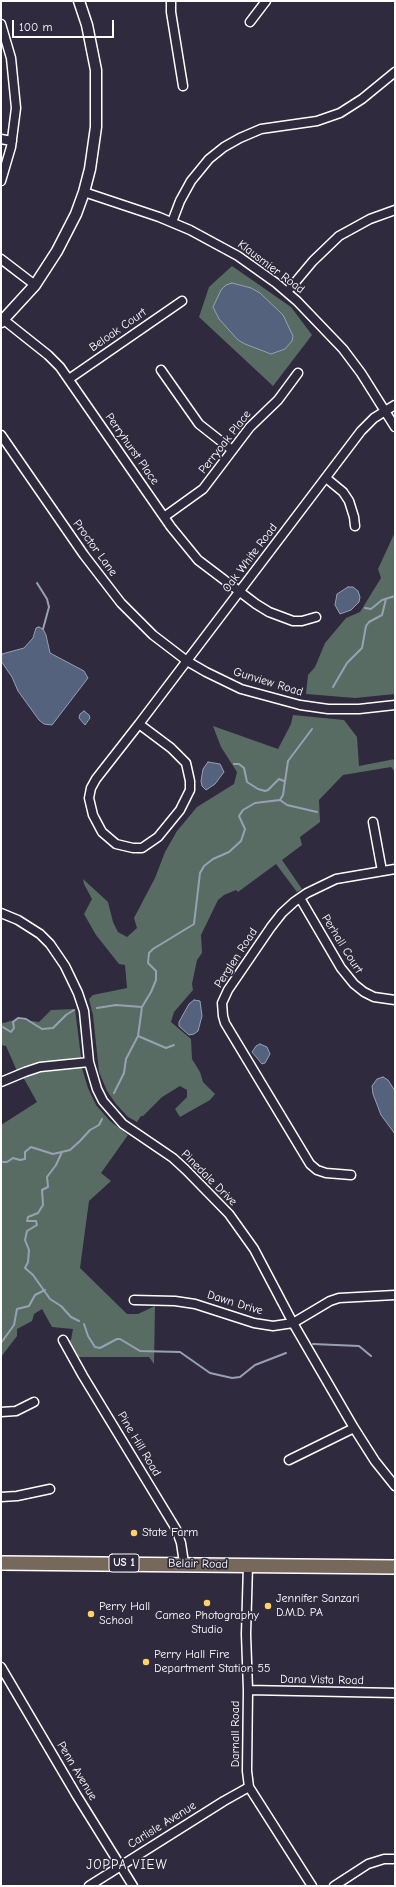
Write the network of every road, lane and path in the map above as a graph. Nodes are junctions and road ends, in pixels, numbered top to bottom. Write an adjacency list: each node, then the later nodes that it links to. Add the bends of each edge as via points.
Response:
1 (79, 1): 11 (street, via 93,50 97,101 93,152)
2 (172, 1): 7 (street, via 171,12)
3 (266, 1): 4 (street)
4 (250, 22)
5 (1, 24): 9 (street, via 11,58 15,87)
6 (395, 72): 13 (street, via 354,106 333,116 309,123 261,129 224,147 209,159 191,181)
7 (183, 86)
8 (1, 139): 9 (street)
9 (12, 141): 10 (street)
10 (1, 181)
11 (84, 192): 13 (street, Klausmier Road); 15 (street, via 66,234)
12 (395, 210): 16 (street, via 370,218 339,236)
13 (172, 222): 16 (street, Klausmier Road, via 227,249)
14 (1, 259): 15 (street)
15 (35, 285): 18 (street)
16 (287, 292): 23 (street, Klausmier Road, via 338,343)
17 (182, 301): 21 (street, Beloak Court)
18 (2, 321): 21 (street, Perryhurst Place, via 55,361)
19 (161, 370): 26 (street, via 199,424)
20 (298, 373): 26 (street, Perryoak Place, via 278,400 255,421)
21 (69, 379): 28 (street, Perryhurst Place)
22 (395, 405): 23 (street, Oak White Road)
23 (386, 411): 24 (street, Klausmier Road); 27 (street, Oak White Road, via 368,422)
24 (395, 427)
25 (1, 435): 32 (street, Proctor Lane, via 84,555 121,603 153,635)
26 (232, 450): 28 (street, Perryoak Place, via 203,489)
27 (326, 478): 29 (street, via 349,500); 30 (street, Oak White Road)
28 (164, 518): 30 (street, Perryhurst Place, via 198,560)
29 (355, 526)
30 (240, 592): 31 (street, Perryhurst Place, via 282,618 302,621); 32 (street, Oak White Road)
31 (316, 617)
32 (187, 661): 33 (street, Gunview Road, via 241,689 300,706 359,709); 34 (street, Oak White Road)
33 (395, 705)
34 (139, 724): 34 (street, Oak White Road, via 186,763 190,790 180,810 158,838 142,848 132,848 116,844 102,832 93,815 89,798 96,779)
35 (373, 822): 37 (street)
36 (395, 869): 37 (street, Perglen Road)
37 (382, 871): 38 (street, Perglen Road, via 336,879)
38 (300, 898): 40 (street, Perhall Court, via 341,968 354,984 374,997); 43 (street, Perglen Road, via 287,907 271,927 225,996 222,1009 225,1023 313,1167 331,1175)
39 (1, 913): 41 (street, Pinedale Drive, via 40,934 65,966 84,1011)
40 (395, 1000)
41 (89, 1062): 42 (street, via 40,1067); 46 (street, Pinedale Drive, via 97,1089 109,1109 128,1127 173,1158 229,1214 254,1249)
42 (1, 1082)
43 (351, 1175)
44 (395, 1295): 46 (street, Dawn Drive, via 339,1298)
45 (134, 1300): 46 (street, Dawn Drive, via 194,1304 259,1324 273,1326)
46 (293, 1323): 50 (street, Pinedale Drive)
47 (63, 1340): 56 (street, Pine Hill Road, via 176,1529)
48 (34, 1402): 49 (street, via 16,1411)
49 (1, 1412)
50 (354, 1428): 51 (street); 52 (street, Pinedale Drive)
51 (288, 1460)
52 (395, 1486)
53 (50, 1489): 54 (street)
54 (1, 1497)
55 (1, 1563): 56 (highway, Belair Road / US 1)
56 (184, 1563): 57 (highway, Belair Road / US 1)
57 (248, 1565): 58 (highway, Belair Road / US 1); 60 (street, Darnall Road)
58 (395, 1566)
59 (1, 1666): 64 (street, Penn Avenue)
60 (248, 1690): 61 (street, Dana Vista Road); 62 (street, Darnall Road)
61 (395, 1693)
62 (249, 1786): 64 (street, Carlisle Avenue); 67 (street, Darnall Road)
63 (395, 1859): 68 (street, via 384,1859 368,1864)
64 (121, 1866): 65 (street, Carlisle Avenue); 66 (street, Penn Avenue)
65 (90, 1886)
66 (133, 1886)
67 (312, 1886)
68 (334, 1886)

